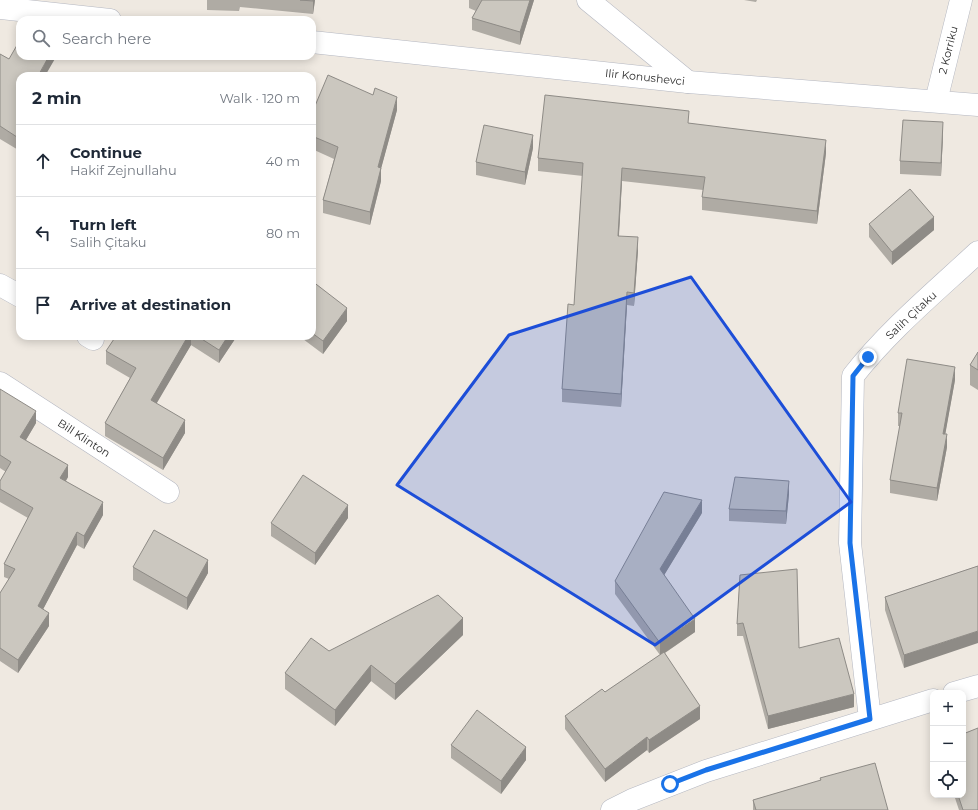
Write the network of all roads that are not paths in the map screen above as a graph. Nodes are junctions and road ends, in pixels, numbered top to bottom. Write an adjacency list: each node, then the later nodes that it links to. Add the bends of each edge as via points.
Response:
1 (588, 0): 6 (street)
2 (961, 0): 7 (street, 2 Korriku)
3 (0, 8): 4 (street)
4 (73, 16)
5 (316, 42): 6 (street, Ilir Konushevci)
6 (688, 82): 7 (street, Ilir Konushevci)
7 (936, 101): 8 (street, Ilir Konushevci)
8 (978, 105)
9 (978, 252): 17 (street, Salih Çitaku, via 893,330 853,376 850,543)
10 (0, 285): 11 (street)
11 (16, 294)
12 (0, 383): 13 (street, Bill Klinton)
13 (168, 492)
14 (978, 686): 15 (street)
15 (964, 690)
16 (930, 701): 17 (street)
17 (870, 719): 18 (street, via 706,770)
18 (612, 810)

